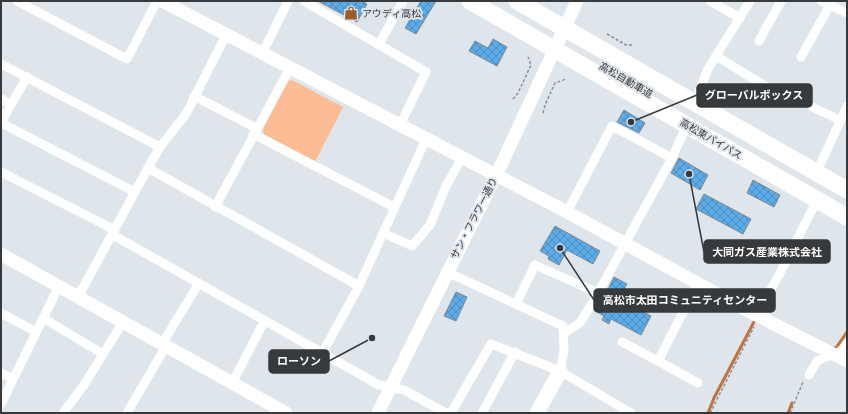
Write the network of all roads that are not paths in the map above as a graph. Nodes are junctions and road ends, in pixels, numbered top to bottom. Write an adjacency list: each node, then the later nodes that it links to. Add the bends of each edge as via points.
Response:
1 (17, 1): 2 (street, via 127,59)
2 (158, 1)
3 (162, 1): 20 (street)
4 (288, 1): 24 (street)
5 (304, 1): 22 (street)
6 (403, 1): 22 (street)
7 (470, 1): 23 (highway, 高松東バイパス)
8 (489, 1): 54 (highway, 高松自動車道)
9 (517, 1): 51 (highway, 高松自動車道)
10 (533, 1): 19 (highway)
11 (577, 1): 19 (street, サン・フラワー通り)
12 (710, 1): 18 (street)
13 (750, 1): 18 (street)
14 (781, 1): 21 (street)
15 (821, 1): 16 (street)
16 (830, 5): 17 (street); 26 (street)
17 (847, 13)
18 (740, 18): 25 (street)
19 (567, 21): 23 (street, サン・フラワー通り); 32 (highway)
20 (226, 35): 24 (street); 31 (street)
21 (759, 41)
22 (379, 44): 39 (street, via 426,72)
23 (553, 50): 40 (highway, 高松東バイパス); 49 (street, サン・フラワー通り)
24 (262, 54): 28 (street)
25 (716, 56): 30 (street); 32 (street)
26 (801, 57)
27 (1, 64): 29 (street)
28 (290, 68): 39 (street); 41 (street)
29 (27, 77): 34 (street); 43 (street)
30 (775, 92)
31 (194, 96): 41 (street); 43 (street, via 186,114)
32 (697, 96): 46 (highway)
33 (1, 99): 34 (street)
34 (10, 104): 38 (street)
35 (847, 106): 37 (street)
36 (812, 107): 37 (street)
37 (840, 120): 46 (street)
38 (1, 122): 52 (street)
39 (400, 125): 42 (street)
40 (687, 125): 45 (street); 53 (highway, 高松東バイパス)
41 (254, 131): 55 (street); 56 (street)
42 (426, 139): 44 (street); 56 (street)
43 (160, 147): 47 (street)
44 (462, 158): 49 (street); 60 (street, via 446,186 430,225 412,246)
45 (672, 158): 57 (street, via 612,126); 61 (street)
46 (820, 165): 50 (highway)
47 (148, 168): 52 (street); 55 (street)
48 (1, 172): 59 (street)
49 (496, 175): 57 (street); 63 (street, サン・フラワー通り)
50 (847, 180)
51 (847, 190)
52 (135, 192): 59 (street)
53 (817, 200): 58 (highway, 高松東バイパス); 72 (street)
54 (847, 206)
55 (215, 207): 67 (street)
56 (394, 207): 60 (street)
57 (567, 212): 61 (street)
58 (847, 217)
59 (114, 232): 64 (street); 69 (street)
60 (383, 233): 67 (street)
61 (625, 243): 65 (street); 68 (street)
62 (1, 254): 66 (street)
63 (447, 272): 70 (street); 92 (street, サン・フラワー通り)
64 (199, 283): 74 (street); 80 (street)
65 (698, 283): 72 (street); 85 (street)
66 (59, 286): 69 (street); 73 (street)
67 (359, 286): 81 (street)
68 (598, 293): 70 (street, via 535,265); 77 (street, via 580,324)
69 (78, 297): 75 (street)
70 (516, 304): 77 (street, via 560,324 564,328)
71 (1, 313): 76 (street)
72 (758, 316): 84 (street)
73 (43, 318): 76 (street); 83 (street)
74 (265, 320): 81 (street); 90 (street)
75 (123, 322): 80 (street); 83 (street)
76 (36, 332): 89 (street)
77 (564, 334): 86 (street)
78 (622, 342): 85 (street)
79 (847, 344): 84 (street, via 842,352)
80 (164, 345): 90 (street); 96 (street)
81 (323, 352): 92 (street, via 379,384)
82 (515, 352): 86 (street); 94 (street); 100 (street, via 491,344)
83 (103, 354): 95 (street)
84 (842, 358): 88 (street, via 817,361)
85 (658, 360): 91 (street)
86 (560, 371): 101 (main road); 102 (street)
87 (1, 373): 89 (street)
88 (809, 375)
89 (13, 379): 93 (street)
90 (232, 383): 97 (street)
91 (698, 383)
92 (391, 387): 98 (street, サン・フラワー通り); 99 (street, via 404,390)
93 (1, 404)
94 (485, 412)
95 (63, 413)
96 (127, 413)
97 (286, 413)
98 (378, 413)
99 (446, 413)
100 (451, 413)
101 (537, 413)
102 (631, 413)

